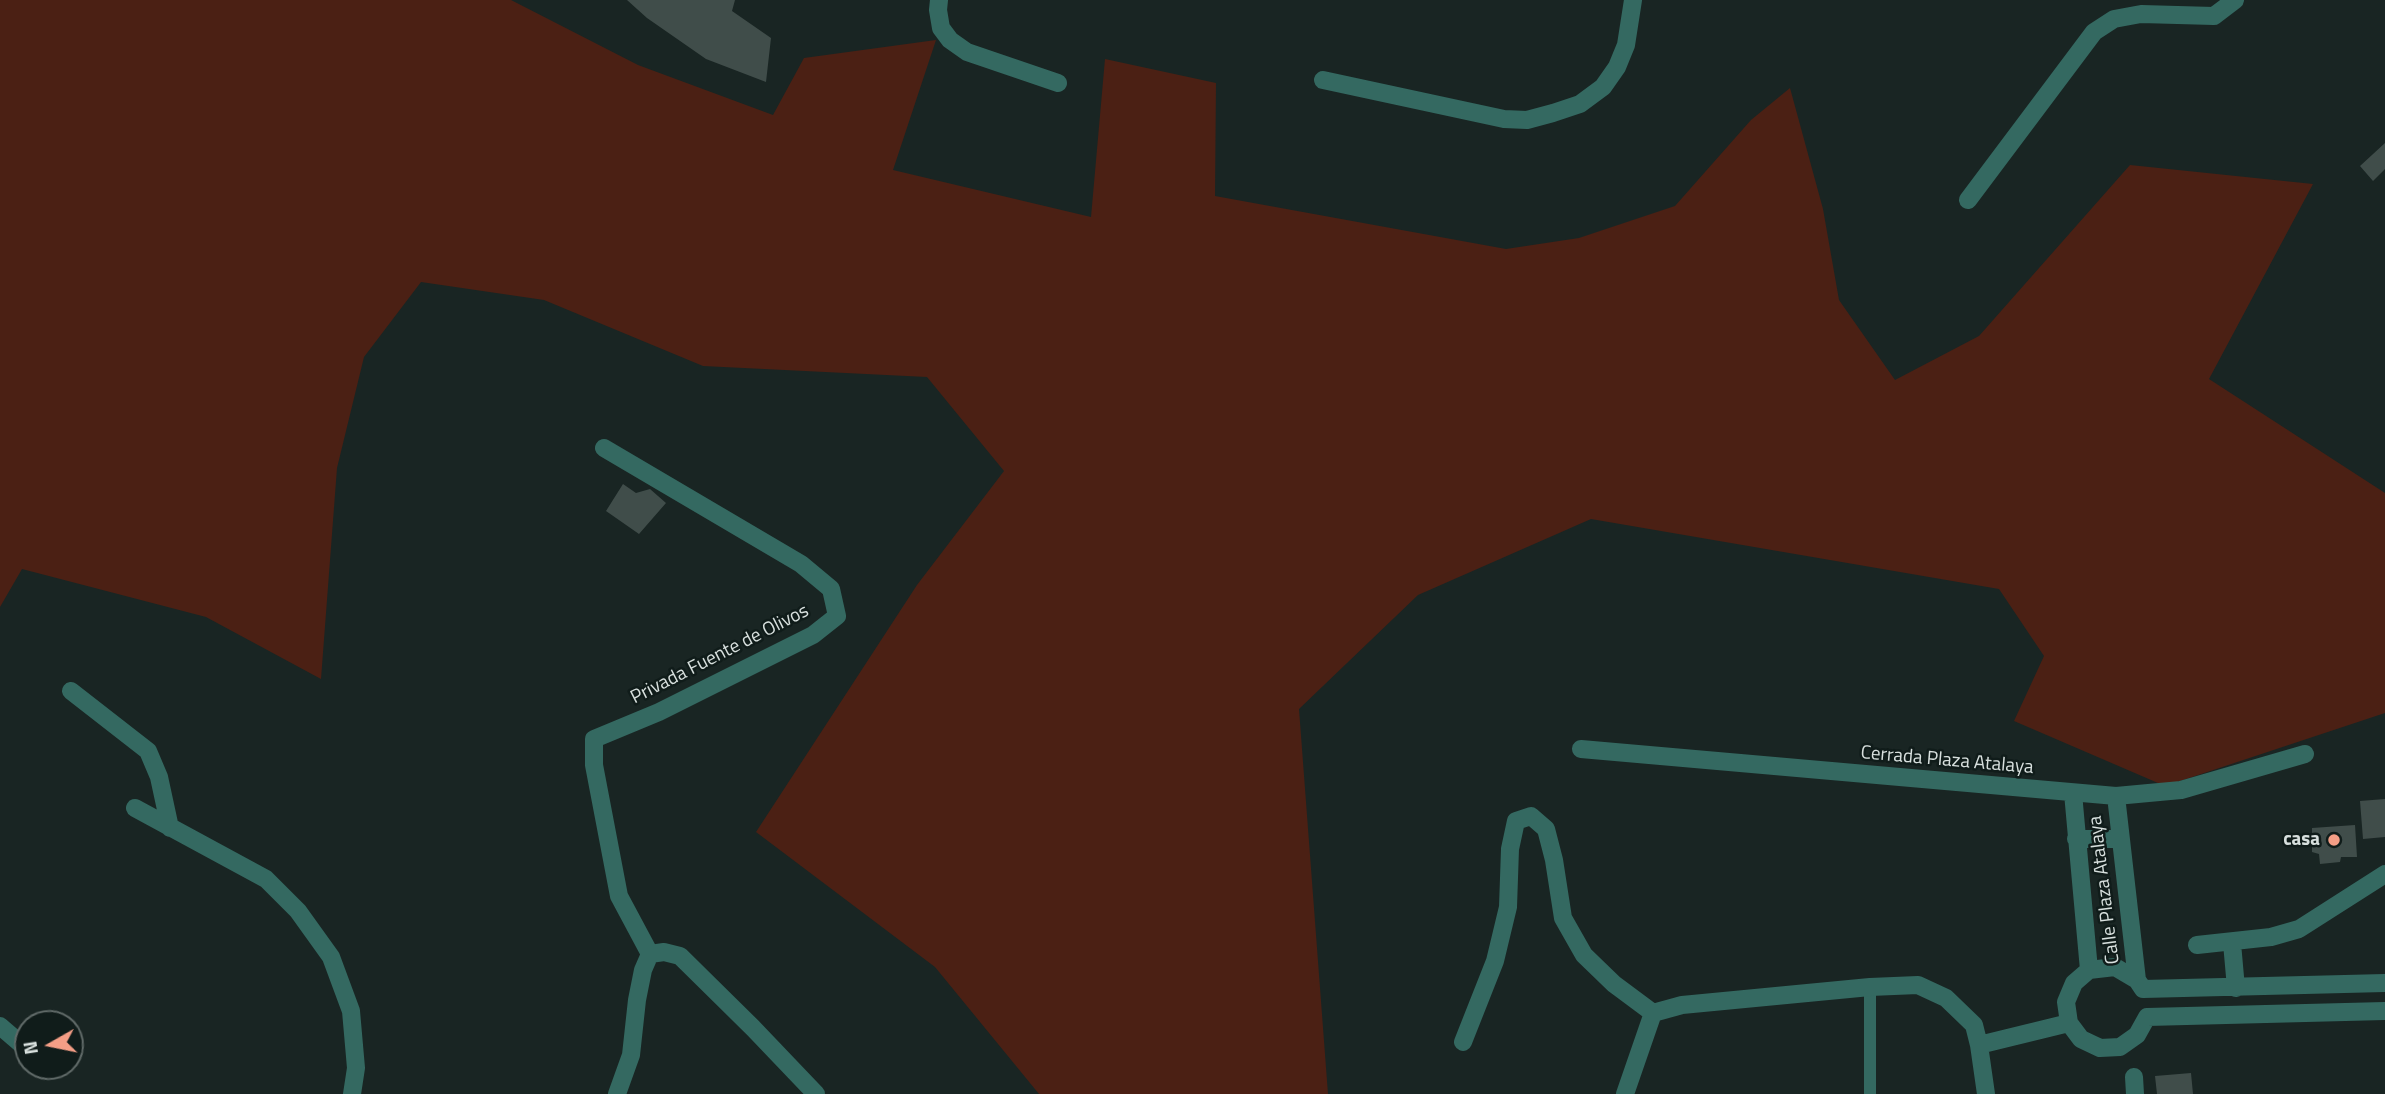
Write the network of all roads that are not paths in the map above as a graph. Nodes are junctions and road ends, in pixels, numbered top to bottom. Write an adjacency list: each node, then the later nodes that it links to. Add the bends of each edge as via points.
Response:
1 (939, 0): 5 (street, via 941,28 967,52)
2 (1633, 0): 4 (street, via 1626,45 1603,87 1580,104 1527,120)
3 (2235, 0): 6 (street, via 2214,16 2141,14 2114,19 2094,32)
4 (1322, 80)
5 (1058, 83)
6 (1968, 200)
7 (604, 448): 20 (street, Privada Fuente de Olivos, via 801,564 831,589 837,616 813,635 594,739 594,765 619,897)
8 (71, 691): 14 (street, via 148,751)
9 (1581, 749): 11 (street, Cerrada Plaza Atalaya)
10 (2305, 754): 12 (street, Cerrada Plaza Atalaya, via 2181,790)
11 (2073, 793): 12 (street, Cerrada Plaza Atalaya); 15 (street, Calle Plaza Atalaya)
12 (2116, 796): 16 (street, Calle Plaza Atalaya)
13 (135, 808): 14 (street)
14 (170, 828): 31 (street, via 266,879 299,911 331,957 351,1011 356,1068)
15 (2076, 839): 16 (street); 21 (street, Calle Plaza Atalaya)
16 (2120, 839): 22 (street, Calle Plaza Atalaya)
17 (2385, 874): 18 (street, via 2298,929)
18 (2232, 943): 19 (street); 25 (street)
19 (2197, 945)
20 (650, 954): 32 (street, via 637,1000 631,1055); 33 (street, via 680,956)
21 (2089, 970): 22 (street, via 2115,967); 28 (street, via 2074,983 2066,1002)
22 (2137, 980): 25 (street, via 2143,989)
23 (2385, 984): 25 (street)
24 (1870, 987): 27 (street, via 1682,1005); 30 (street, via 1918,985 1946,998 1974,1025); 35 (lane)
25 (2236, 988)
26 (2385, 1011): 28 (street, via 2147,1017 2129,1041 2099,1048 2081,1040)
27 (1653, 1013): 29 (street, via 1584,955 1563,918 1546,829 1531,816 1516,821 1508,907); 34 (street)
28 (2069, 1023): 30 (street)
29 (1463, 1042)
30 (1979, 1045): 36 (street)
31 (352, 1094)
32 (617, 1094)
33 (816, 1094)
34 (1625, 1094)
35 (1870, 1094)
36 (1986, 1094)

